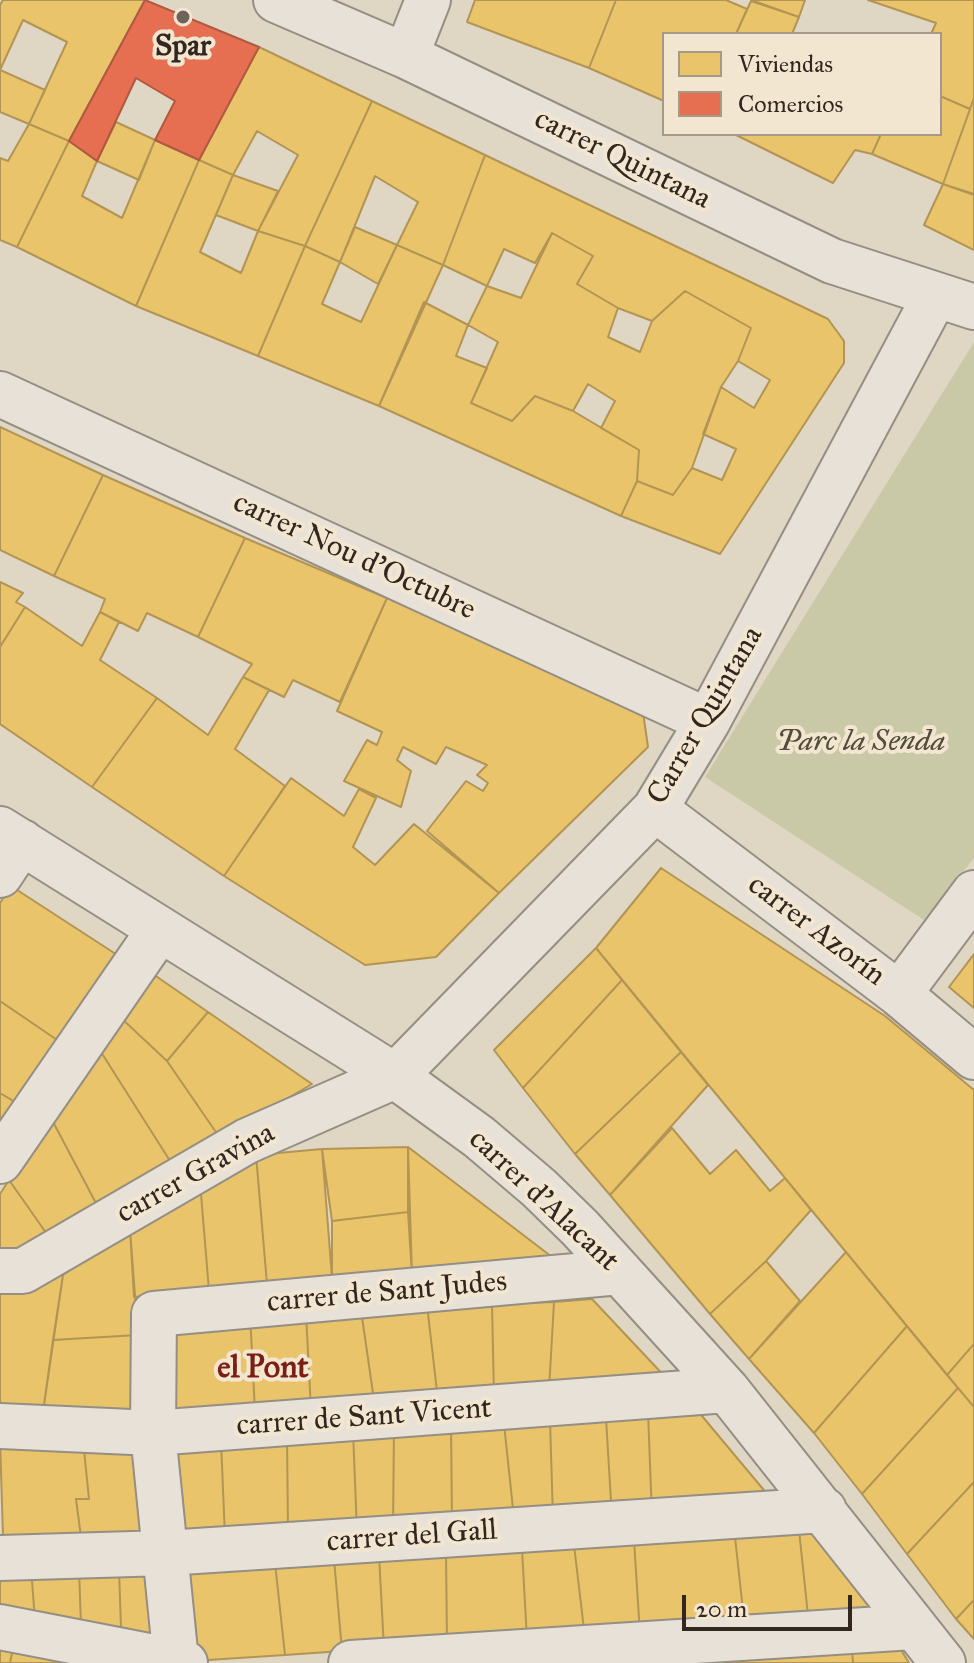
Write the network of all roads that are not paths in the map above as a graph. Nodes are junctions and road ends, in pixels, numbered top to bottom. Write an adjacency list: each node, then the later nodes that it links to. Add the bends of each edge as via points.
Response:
1 (276, 0): 3 (street, carrer Quintana)
2 (428, 0): 3 (street)
3 (406, 56): 4 (street, carrer Quintana, via 832,261)
4 (955, 301): 6 (street, Carrer Quintana)
5 (0, 394): 6 (street, carrer Nou d'Octubre)
6 (708, 721): 7 (street, Carrer Quintana)
7 (655, 809): 11 (street, carrer Azorín); 13 (street, Carrer Quintana)
8 (7, 849): 10 (street, carrer d'Alacant)
9 (974, 893): 11 (street)
10 (160, 929): 13 (street, carrer d'Alacant); 14 (street)
11 (899, 994): 12 (street, carrer Azorín)
12 (974, 1057)
13 (395, 1076): 15 (street, carrer Gravina, via 247,1141 23,1271); 16 (street, carrer d'Alacant, via 539,1188)
14 (0, 1161)
15 (0, 1271)
16 (620, 1272): 17 (street, carrer d'Alacant); 19 (street, carrer de Sant Judes, via 154,1314)
17 (727, 1390): 19 (street, carrer de Sant Vicent); 20 (street, carrer d'Alacant)
18 (0, 1426): 19 (street, carrer de Sant Vicent)
19 (153, 1433): 21 (street)
20 (824, 1510): 21 (street, carrer del Gall); 24 (street, carrer d'Alacant)
21 (166, 1553): 22 (street, carrer del Gall); 25 (street)
22 (0, 1558)
23 (0, 1627): 25 (street)
24 (913, 1627): 26 (street); 27 (street, carrer d'Alacant)
25 (180, 1662)
26 (351, 1663)
27 (943, 1663)

